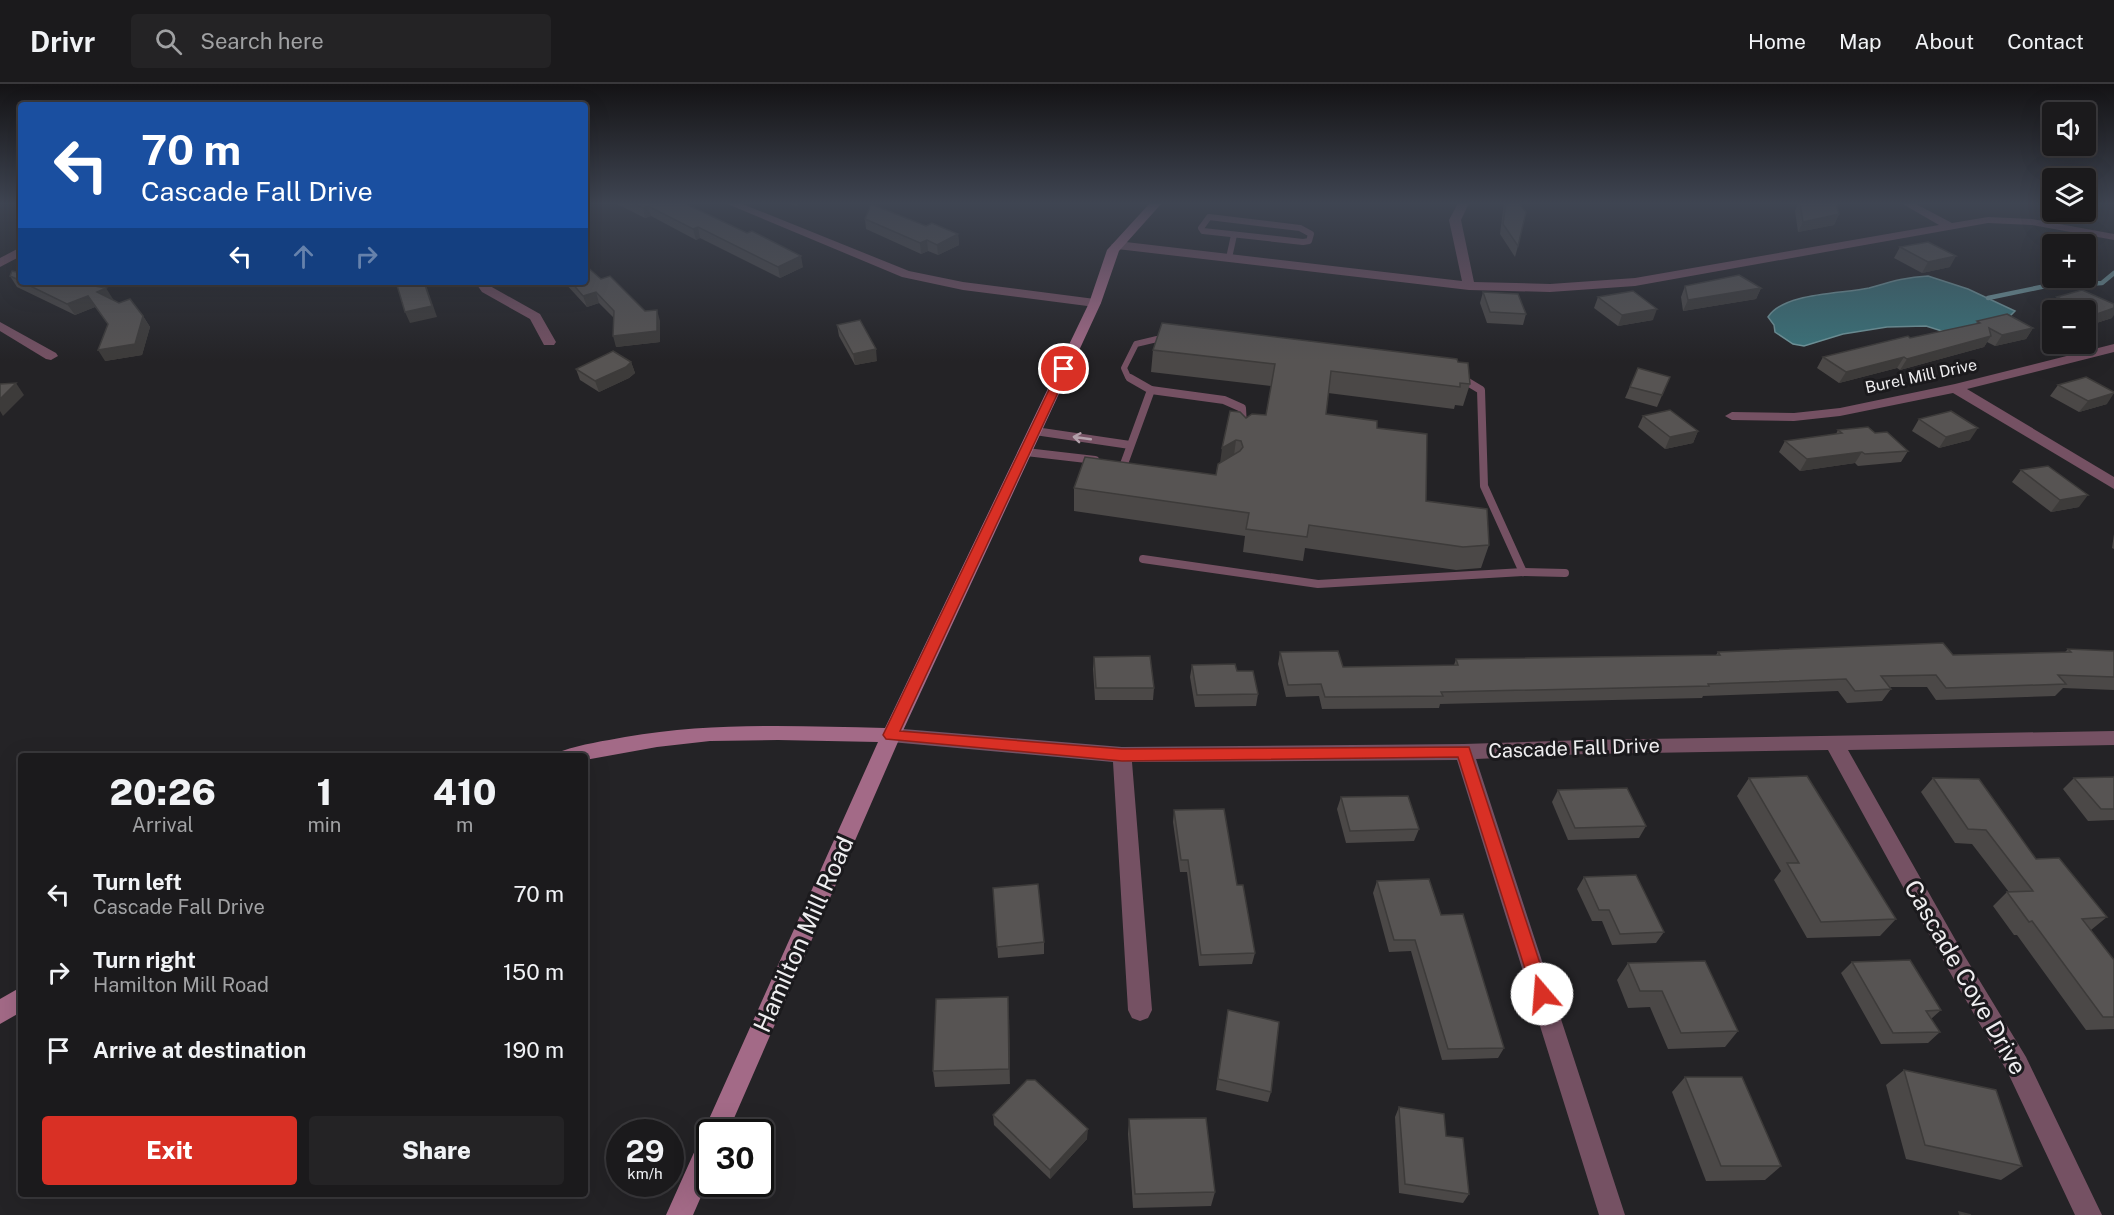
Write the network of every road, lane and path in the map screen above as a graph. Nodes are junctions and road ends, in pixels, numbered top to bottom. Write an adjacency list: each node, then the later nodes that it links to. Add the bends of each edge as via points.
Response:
1 (861, 256): 9 (street, via 906,274 963,286)
2 (1111, 256): 9 (main road, Hamilton Mill Road)
3 (1211, 256): 6 (street)
4 (1463, 256): 8 (street)
5 (1782, 256): 8 (street, via 1635,282 1550,288)
6 (1229, 258): 8 (street)
7 (483, 285): 11 (street, via 535,317)
8 (1470, 286)
9 (1095, 303): 19 (main road, Hamilton Mill Road)
10 (0, 326): 14 (street)
11 (549, 342)
12 (1180, 342): 17 (lane, via 1157,339 1136,344 1124,368 1128,377)
13 (2114, 348): 16 (street, Burel Mill Drive)
14 (51, 356)
15 (1448, 371): 29 (lane, via 1481,390 1484,486)
16 (1955, 388): 18 (street, Burel Mill Drive, via 1840,412 1794,417); 27 (street)
17 (1150, 390): 20 (lane, via 1224,400 1242,408); 21 (lane)
18 (1732, 416)
19 (1035, 430): 21 (lane, one-way to 19); 22 (main road, Hamilton Mill Road)
20 (1243, 435)
21 (1130, 444): 25 (lane)
22 (1026, 452): 23 (lane); 31 (main road, Hamilton Mill Road)
23 (1102, 461)
24 (1113, 463): 25 (lane)
25 (1124, 464): 26 (lane)
26 (1135, 466)
27 (2114, 484)
28 (1143, 559): 29 (lane, via 1318,584)
29 (1523, 572): 30 (lane)
30 (1565, 573)
31 (891, 735): 35 (main road, via 710,734); 36 (street, Cascade Fall Drive); 40 (main road, Hamilton Mill Road)
32 (2114, 738): 33 (street, Cascade Fall Drive)
33 (1834, 743): 34 (street, Cascade Fall Drive); 44 (street, Cascade Cove Drive, via 2017,1065)
34 (1464, 752): 36 (street, Cascade Fall Drive); 43 (street)
35 (583, 753)
36 (1122, 755): 38 (street)
37 (18, 1000): 39 (main road)
38 (1140, 1010)
39 (0, 1012)
40 (721, 1119)
41 (696, 1177): 42 (main road)
42 (679, 1215)
43 (1612, 1215)
44 (2089, 1215)

